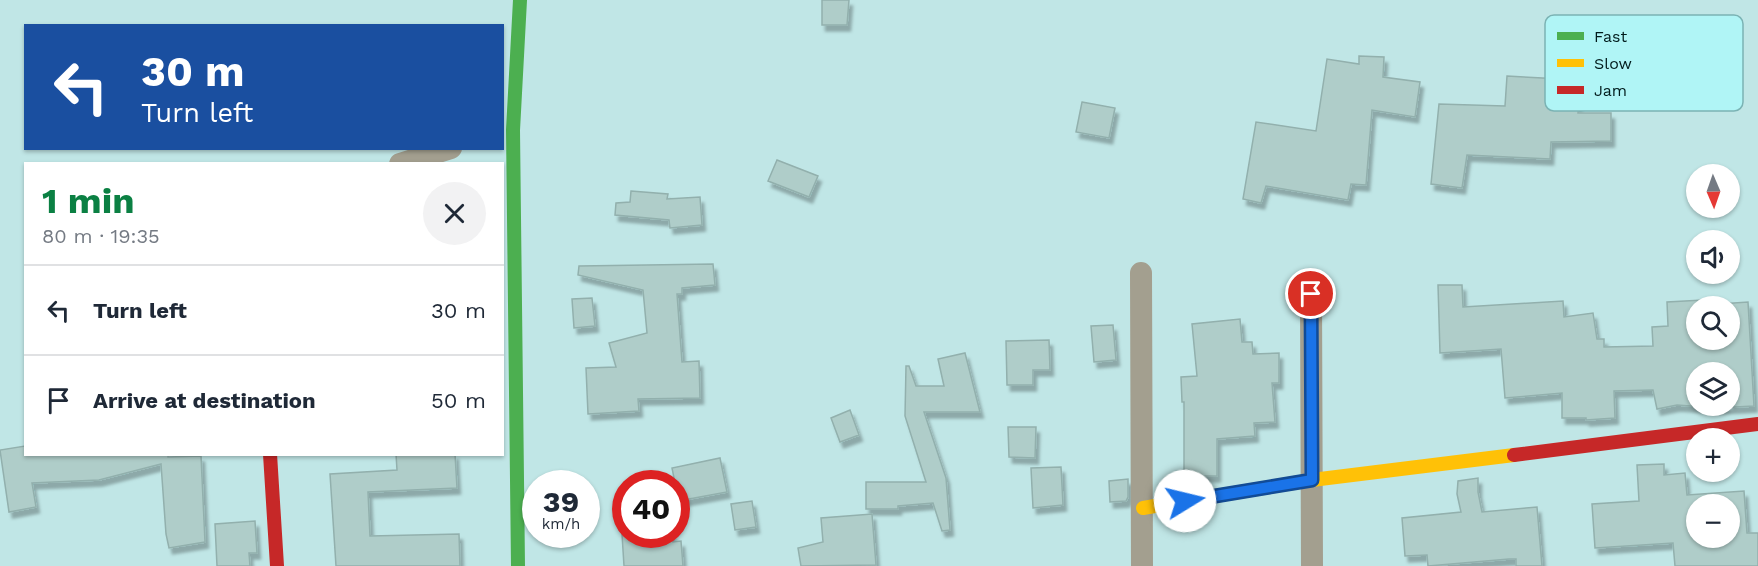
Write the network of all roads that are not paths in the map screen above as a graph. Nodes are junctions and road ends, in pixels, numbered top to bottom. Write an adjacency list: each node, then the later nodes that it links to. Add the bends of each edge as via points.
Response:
1 (520, 0): 2 (street)
2 (508, 132): 12 (street)
3 (445, 150): 4 (street)
4 (406, 162)
5 (1141, 273): 10 (street)
6 (1311, 294): 9 (street)
7 (1758, 424): 9 (street)
8 (270, 456): 11 (street)
9 (1312, 480): 10 (street); 14 (street)
10 (1143, 508): 13 (street)
11 (277, 566)
12 (518, 566)
13 (1142, 566)
14 (1312, 566)

